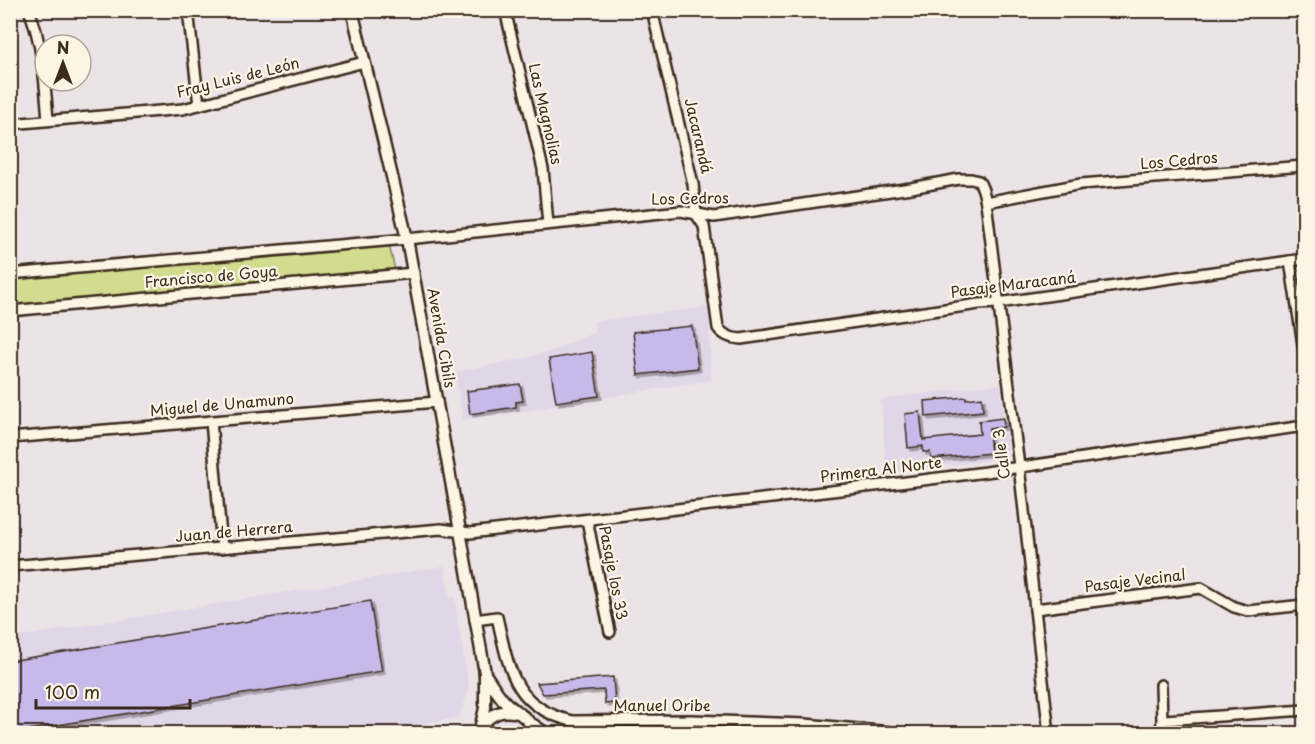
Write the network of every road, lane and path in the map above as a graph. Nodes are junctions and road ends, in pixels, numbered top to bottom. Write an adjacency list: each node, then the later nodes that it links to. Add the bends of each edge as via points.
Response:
1 (29, 10): 8 (street, via 44,74)
2 (188, 10): 7 (street)
3 (352, 10): 6 (street, Avenida Cibils)
4 (505, 10): 14 (street, Las Magnolias, via 543,169)
5 (652, 10): 13 (street, Jacarandá, via 693,184)
6 (364, 62): 7 (street, Fray Luis de León); 15 (street, Avenida Cibils)
7 (199, 105): 8 (street, Fray Luis de León)
8 (48, 120): 9 (street, Fray Luis de León)
9 (10, 124)
10 (1305, 166): 12 (street, Los Cedros, via 1081,184)
11 (971, 179): 12 (street, Calle 3, via 979,181); 13 (street, Los Cedros, via 714,217)
12 (986, 202): 20 (street, Calle 3)
13 (696, 214): 14 (street, Los Cedros, via 681,211); 22 (street, Jacarandá, via 704,226 718,328)
14 (548, 224): 15 (street, Los Cedros)
15 (407, 239): 18 (street, Avenida Cibils); 19 (street, Francisco de Goya)
16 (1305, 259): 17 (street, Pasaje Maracaná)
17 (1290, 261): 20 (street, Pasaje Maracaná); 23 (street)
18 (414, 273): 21 (street, Francisco de Goya); 24 (street, Avenida Cibils)
19 (10, 274)
20 (998, 303): 22 (street, Pasaje Maracaná, via 741,339); 28 (street, Calle 3)
21 (10, 311)
22 (726, 336)
23 (1305, 351)
24 (437, 402): 25 (street, Miguel de Unamuno); 30 (street, Avenida Cibils)
25 (211, 421): 27 (street, Miguel de Unamuno); 31 (street)
26 (1305, 426): 28 (street, Primera Al Norte)
27 (10, 438)
28 (1019, 466): 29 (street, Primera Al Norte); 34 (street, Calle 3)
29 (587, 520): 30 (street, Primera Al Norte); 36 (street, Pasaje los 33)
30 (460, 531): 31 (street, Juan de Herrera, via 441,529); 35 (street, Avenida Cibils)
31 (222, 548): 32 (street, Juan de Herrera)
32 (10, 566)
33 (1305, 605): 34 (street, Pasaje Vecinal, via 1248,611 1201,588)
34 (1035, 609): 45 (street, Calle 3)
35 (475, 620): 37 (street, Avenida Cibils); 44 (street, Manuel Oribe, via 496,617 519,688 538,707 561,718 805,724)
36 (610, 632)
37 (485, 673): 40 (street, Avenida Cibils); 42 (street, Avenida Cibils)
38 (1161, 685): 41 (street)
39 (1305, 710): 41 (street)
40 (518, 713): 42 (street, via 495,713); 43 (street, Avenida Cibils)
41 (1162, 722): 46 (street)
42 (480, 729)
43 (536, 731)
44 (912, 734)
45 (1049, 734)
46 (1161, 734)

